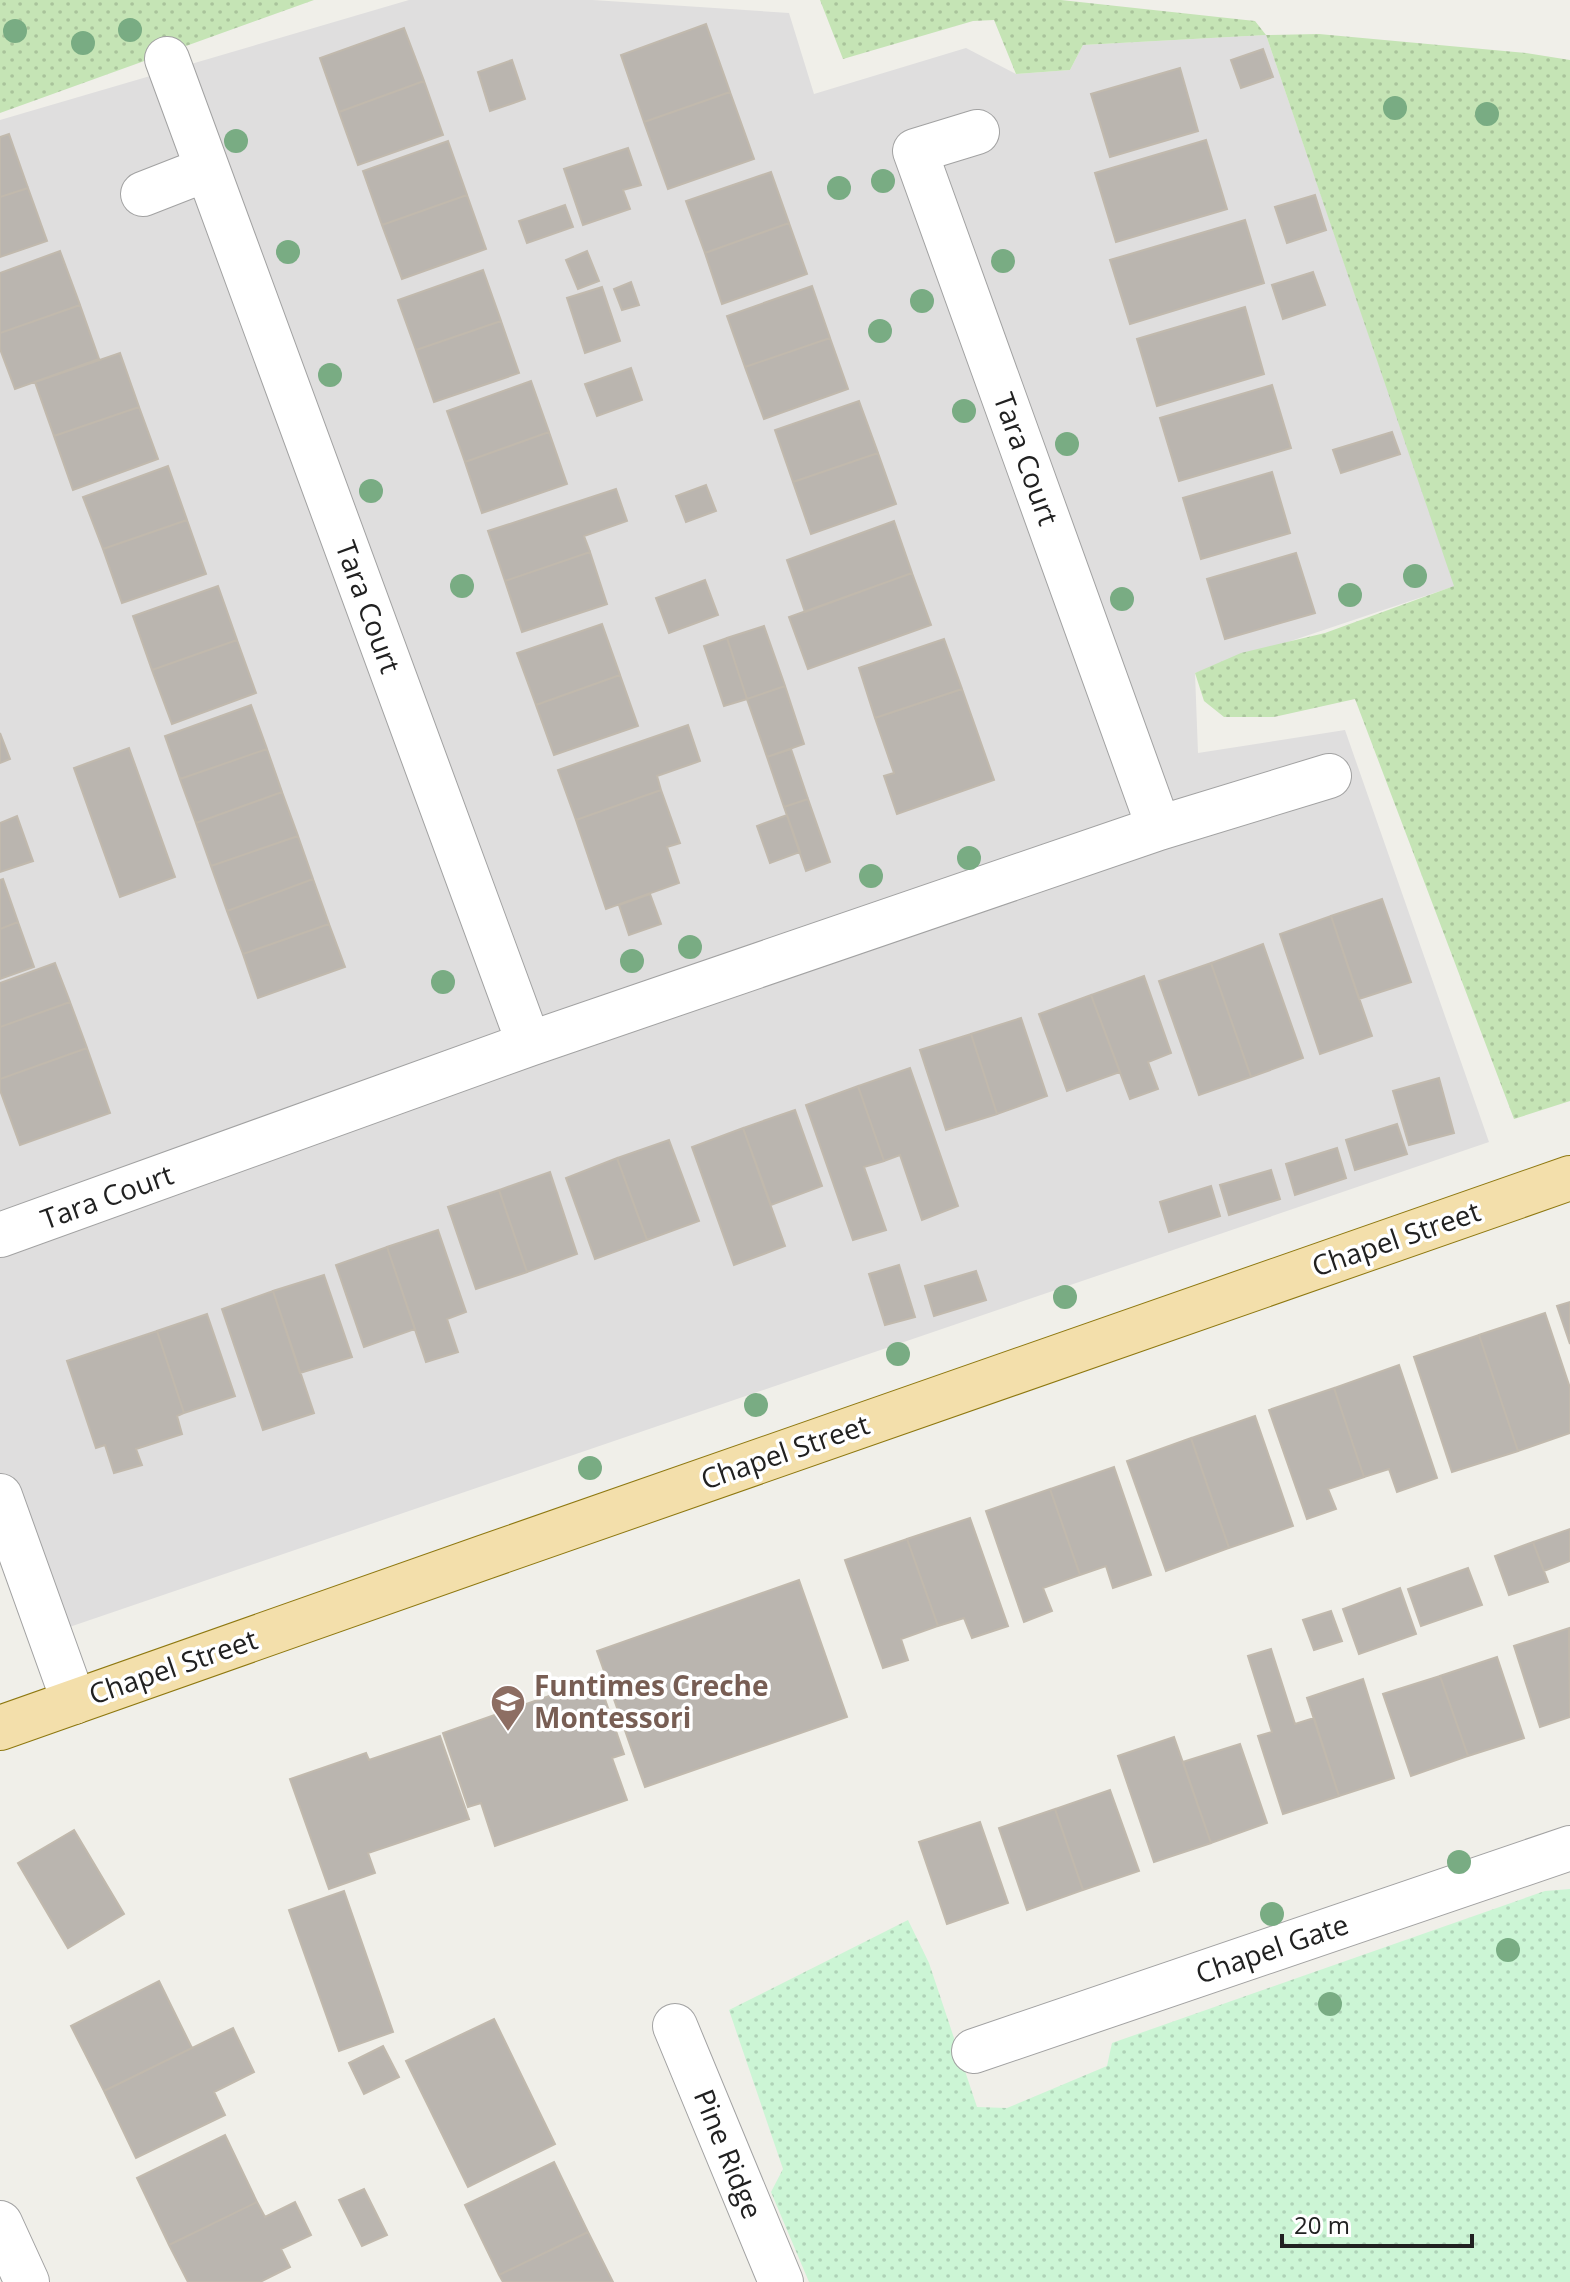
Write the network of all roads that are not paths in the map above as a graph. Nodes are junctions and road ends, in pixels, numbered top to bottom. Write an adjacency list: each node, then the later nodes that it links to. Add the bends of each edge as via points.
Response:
1 (167, 59): 3 (street, Tara Court)
2 (977, 132): 6 (street, Tara Court, via 915,151)
3 (207, 169): 4 (street); 7 (street, Tara Court)
4 (143, 194)
5 (1329, 776): 6 (street, Tara Court)
6 (1159, 828): 7 (street, Tara Court)
7 (529, 1044): 9 (street, Tara Court)
8 (1570, 1178): 11 (main road, Chapel Street)
9 (0, 1235)
10 (0, 1496): 11 (street)
11 (74, 1702): 12 (main road, Chapel Street)
12 (0, 1728)
13 (1570, 1848): 15 (street, Chapel Gate)
14 (675, 2026): 18 (street, Pine Ridge)
15 (974, 2051)
16 (0, 2223): 17 (street)
17 (27, 2282)
18 (781, 2282)

